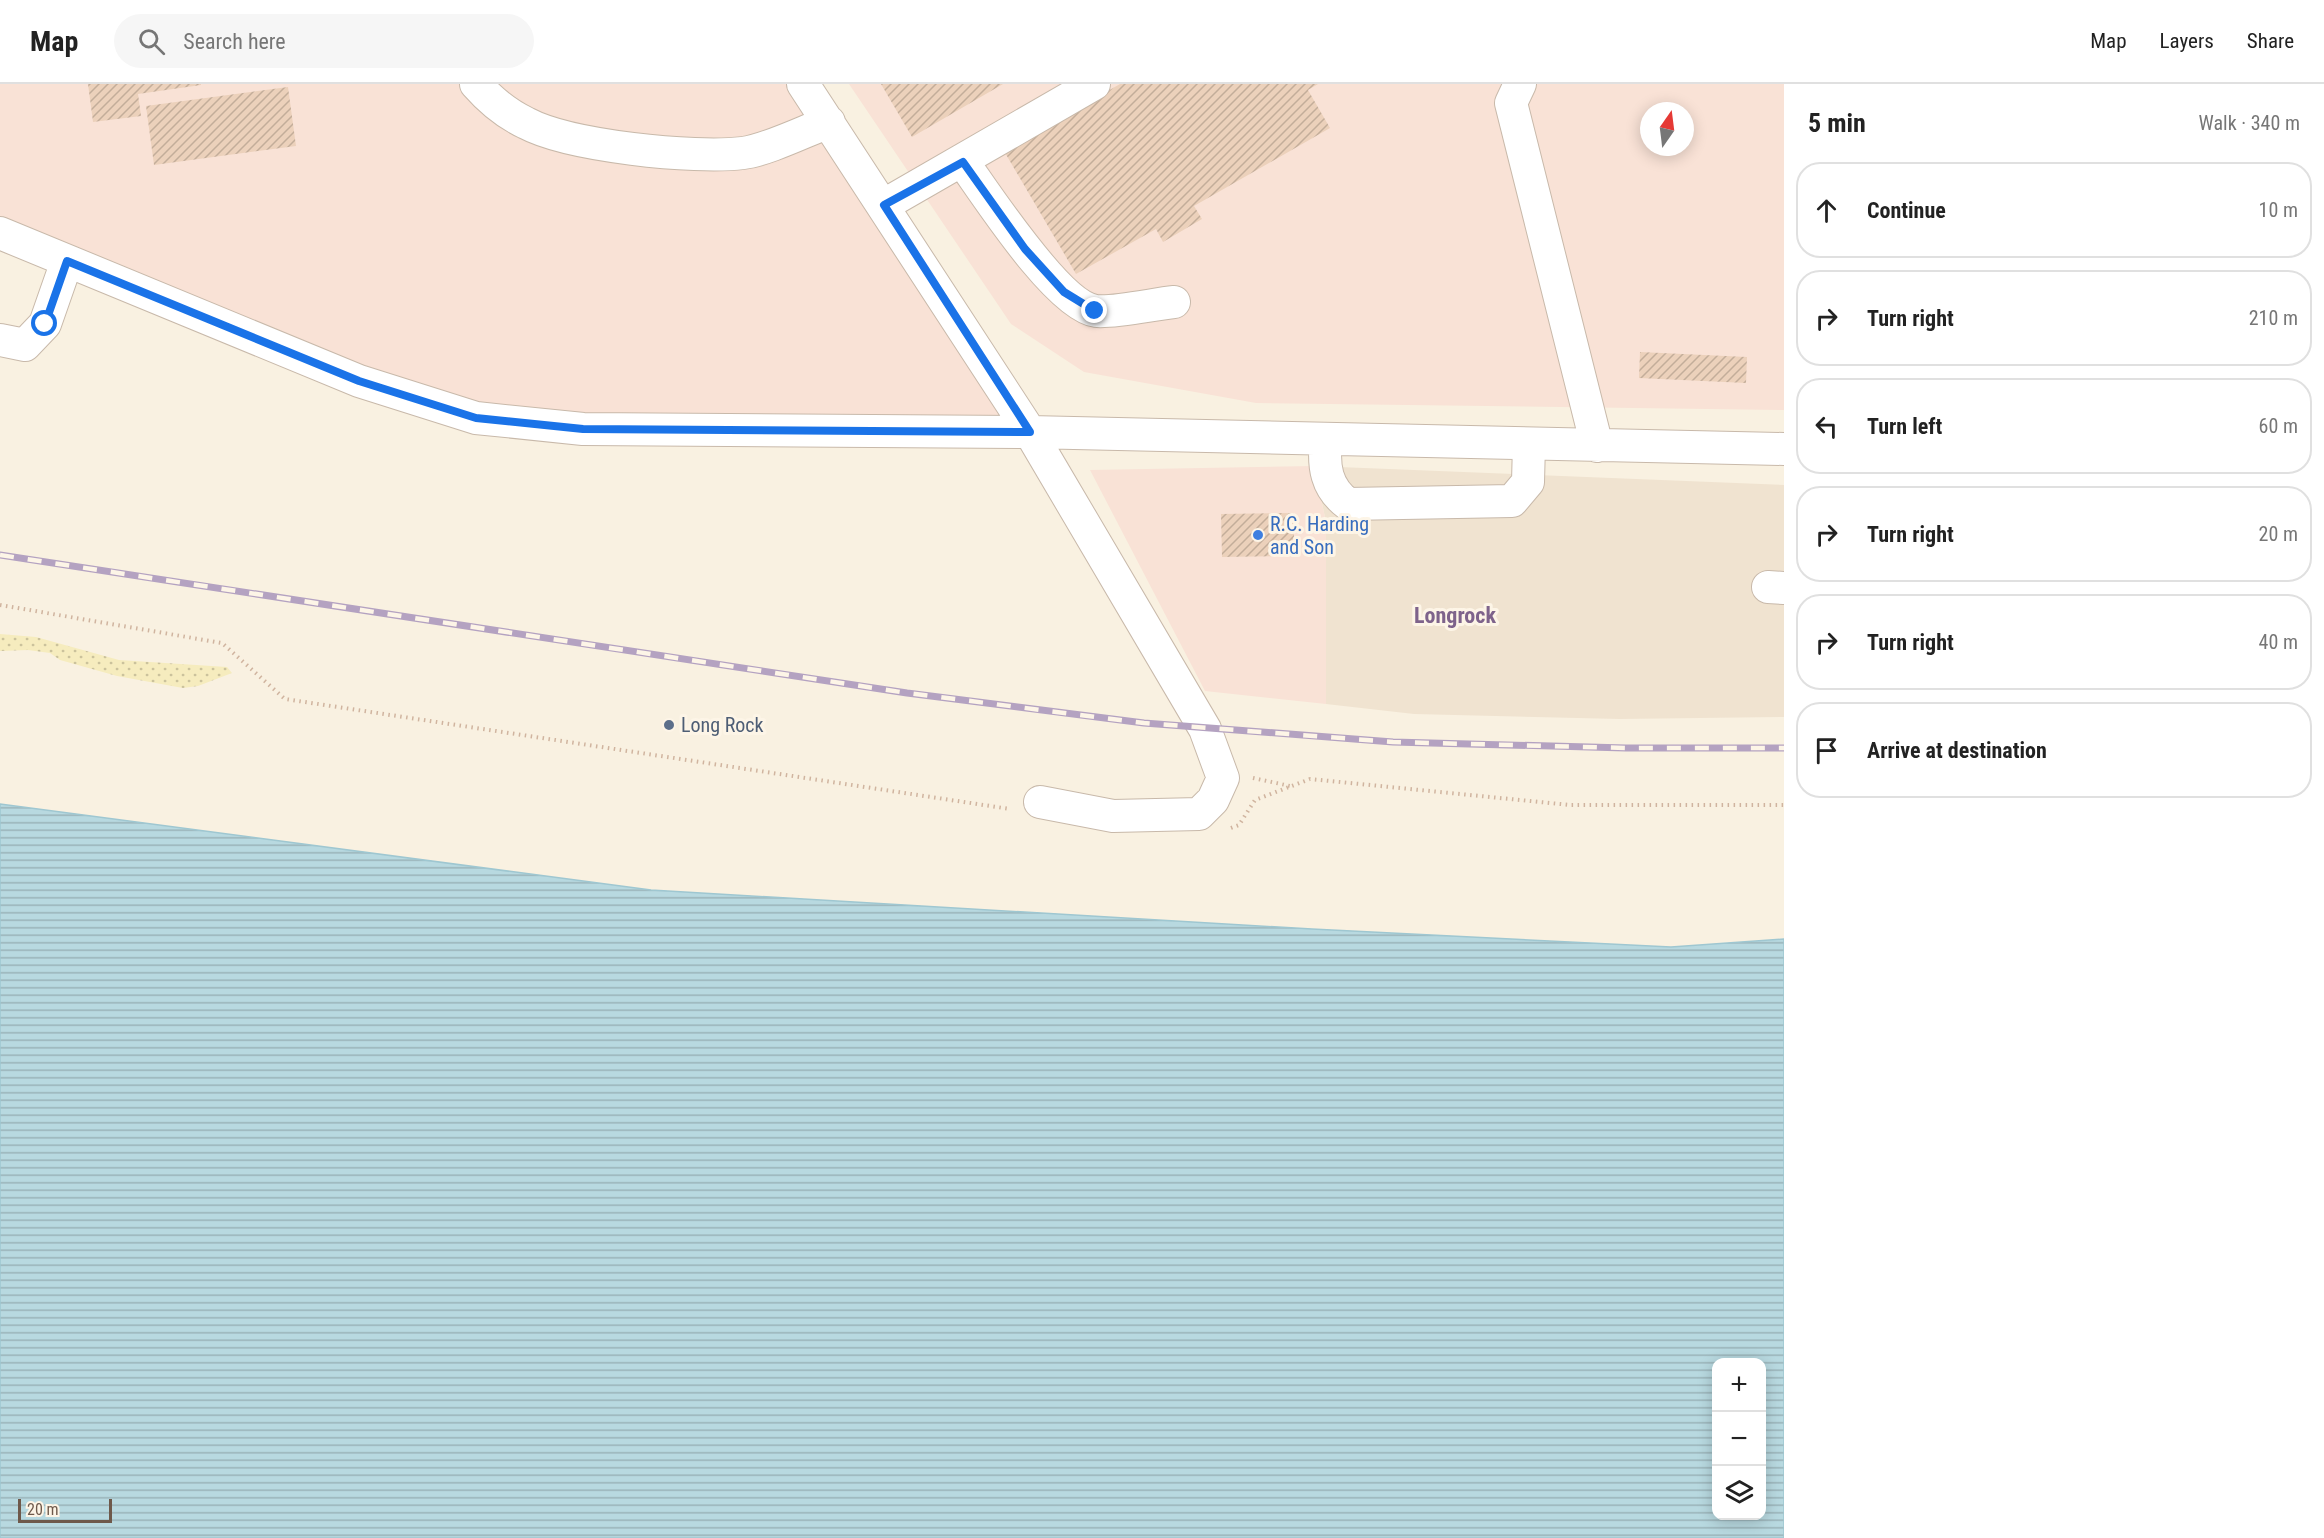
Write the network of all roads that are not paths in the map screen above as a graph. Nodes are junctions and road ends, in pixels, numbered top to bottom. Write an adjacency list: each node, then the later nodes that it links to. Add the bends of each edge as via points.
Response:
1 (476, 84): 5 (street, via 527,124 578,139 631,148 689,154 745,153)
2 (803, 84): 5 (street)
3 (1094, 84): 6 (street)
4 (1520, 84): 15 (street, via 1511,103)
5 (829, 122): 7 (street)
6 (963, 162): 7 (street); 10 (street, via 1025,249 1064,292 1095,311)
7 (884, 205): 12 (street)
8 (0, 233): 9 (street)
9 (67, 261): 11 (street, via 45,324 25,345); 12 (street, via 359,381 476,418 583,429)
10 (1174, 302)
11 (0, 340)
12 (1030, 432): 13 (street); 17 (street, via 1205,729 1223,778 1213,800 1199,814 1113,816)
13 (1326, 440): 14 (street); 14 (street, via 1324,461 1334,494 1348,504 1512,501 1528,482)
14 (1529, 444): 15 (street)
15 (1597, 446): 16 (street)
16 (1784, 449)
17 (1030, 806)

